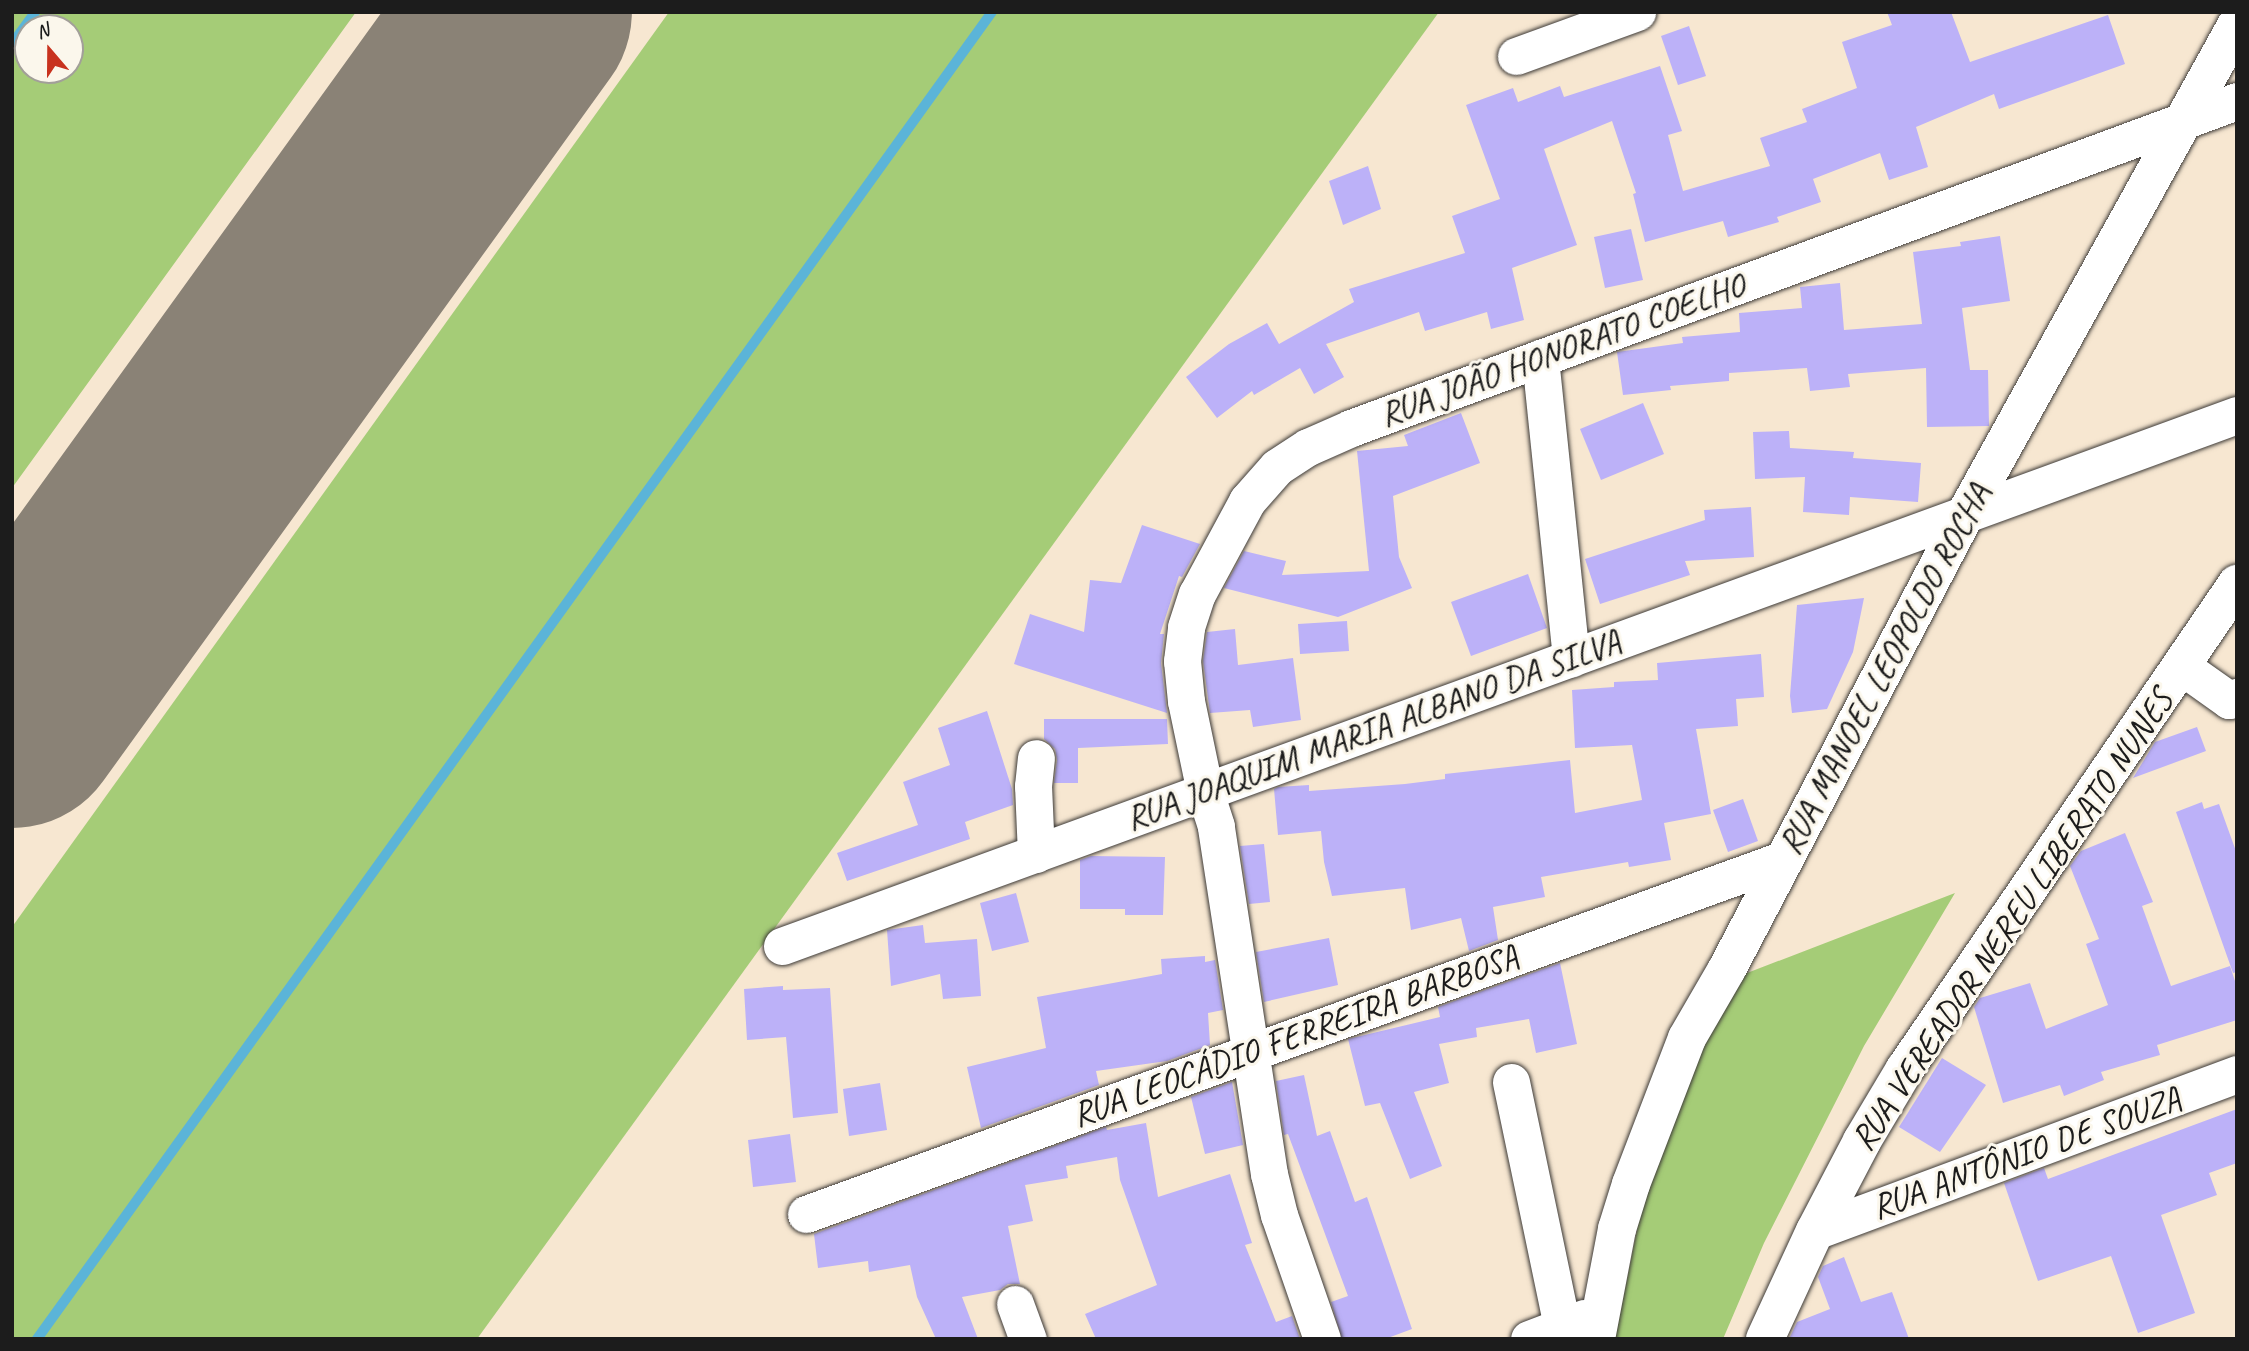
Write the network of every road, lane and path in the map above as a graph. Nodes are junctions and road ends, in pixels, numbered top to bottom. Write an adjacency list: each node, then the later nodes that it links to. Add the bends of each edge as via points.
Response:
1 (1637, 12): 3 (street)
2 (2237, 24): 5 (main road, RUA MANOEL LEOPOLDO ROCHA)
3 (1516, 56)
4 (2237, 101): 5 (street, RUA JOÃO HONORATO COELHO)
5 (2183, 121): 6 (street, RUA JOÃO HONORATO COELHO); 8 (main road, RUA MANOEL LEOPOLDO ROCHA)
6 (1540, 358): 10 (street); 14 (street, RUA JOÃO HONORATO COELHO, via 1308,447 1277,467 1247,501 1197,594 1186,627 1182,661 1186,701)
7 (2237, 415): 8 (street, RUA JOAQUIM MARIA ALBANO DA SILVA)
8 (1965, 515): 10 (street, RUA JOAQUIM MARIA ALBANO DA SILVA); 16 (main road, RUA MANOEL LEOPOLDO ROCHA)
9 (2237, 584): 11 (main road, RUA VEREADOR NEREU LIBERATO NUNES)
10 (1571, 658): 14 (street, RUA JOAQUIM MARIA ALBANO DA SILVA)
11 (2181, 666): 12 (street); 22 (main road, RUA VEREADOR NEREU LIBERATO NUNES, via 1913,1058)
12 (2234, 706)
13 (1036, 758): 15 (street)
14 (1205, 792): 15 (street, RUA JOAQUIM MARIA ALBANO DA SILVA); 18 (street, RUA JOÃO HONORATO COELHO, via 1216,826)
15 (1036, 854): 17 (street, RUA JOAQUIM MARIA ALBANO DA SILVA)
16 (1784, 859): 18 (street, RUA LEOCÁDIO FERREIRA BARBOSA); 24 (main road, RUA MANOEL LEOPOLDO ROCHA, via 1687,1038)
17 (782, 946)
18 (1251, 1051): 21 (street, RUA LEOCÁDIO FERREIRA BARBOSA); 26 (street, RUA JOÃO HONORATO COELHO, via 1279,1215)
19 (2237, 1074): 22 (street, RUA ANTÔNIO DE SOUZA)
20 (1511, 1082): 24 (street)
21 (806, 1214)
22 (1815, 1231): 27 (main road, RUA VEREADOR NEREU LIBERATO NUNES)
23 (1015, 1304): 25 (street)
24 (1571, 1329)
25 (1028, 1339)
26 (1322, 1339)
27 (1765, 1339)

